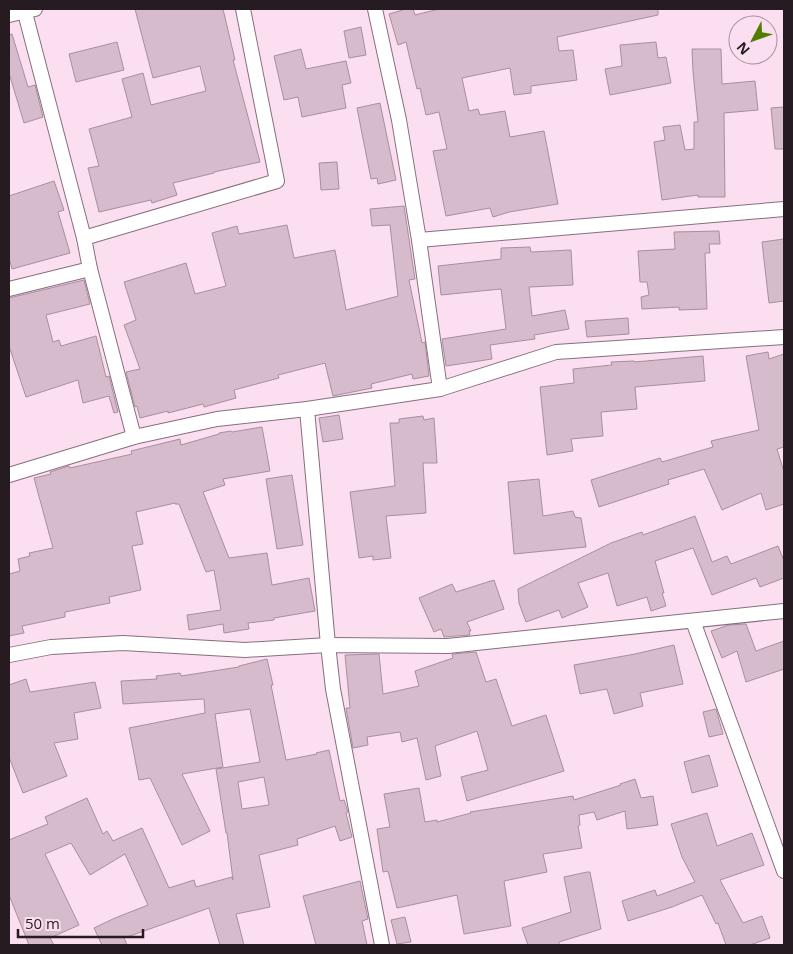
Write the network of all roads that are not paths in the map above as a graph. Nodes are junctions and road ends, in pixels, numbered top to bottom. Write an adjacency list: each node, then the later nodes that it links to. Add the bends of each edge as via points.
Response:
1 (243, 9): 6 (street, via 277,181)
2 (376, 9): 7 (street)
3 (28, 10): 4 (street); 6 (street)
4 (9, 15)
5 (784, 209): 7 (street)
6 (84, 238): 8 (street)
7 (419, 240): 11 (street)
8 (90, 269): 9 (street); 13 (street)
9 (9, 289)
10 (784, 337): 11 (street, via 556,352)
11 (440, 389): 12 (street)
12 (307, 409): 13 (street, via 217,419); 17 (street)
13 (134, 437): 14 (street)
14 (9, 474)
15 (784, 610): 16 (street)
16 (693, 621): 17 (street, via 448,646); 19 (street)
17 (328, 645): 18 (street, via 245,650 122,643 51,647); 20 (street, via 333,689)
18 (9, 655)
19 (784, 871)
20 (382, 945)

